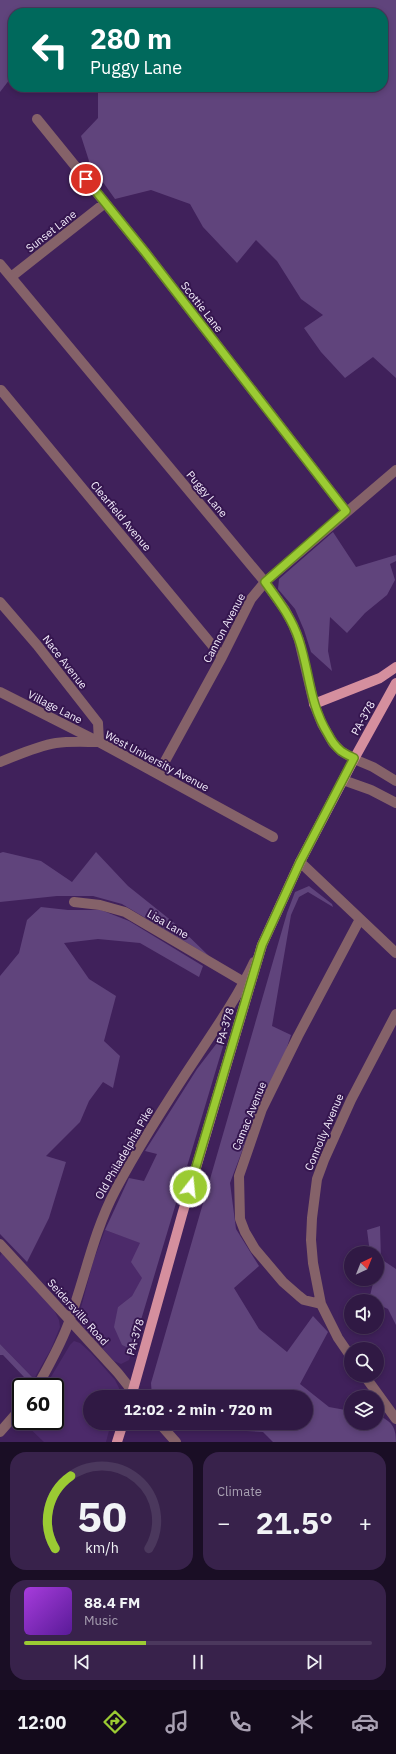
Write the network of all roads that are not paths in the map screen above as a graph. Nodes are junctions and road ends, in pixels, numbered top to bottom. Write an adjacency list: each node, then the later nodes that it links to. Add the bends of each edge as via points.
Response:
1 (37, 119): 2 (street, Scottie Lane)
2 (105, 203): 4 (street, Sunset Lane); 7 (street, Scottie Lane)
3 (0, 264): 4 (street, Puggy Lane)
4 (11, 277): 8 (street, Puggy Lane)
5 (1, 390): 10 (street, Clearfield Avenue)
6 (396, 470): 7 (street, Cannon Avenue)
7 (346, 511): 8 (street, Cannon Avenue)
8 (265, 582): 10 (street, Cannon Avenue, via 251,599); 14 (street, Puggy Lane, via 293,625)
9 (0, 602): 15 (street, Nace Avenue, via 98,723)
10 (222, 657): 18 (street, Cannon Avenue)
11 (396, 667): 14 (main road, via 380,678)
12 (396, 683): 16 (main road, PA-378)
13 (0, 692): 15 (street, Village Lane)
14 (314, 704): 16 (street, Puggy Lane, via 333,742 341,751)
15 (99, 742): 17 (street, West University Avenue, via 55,743); 18 (street, West University Avenue)
16 (354, 758): 19 (main road, PA-378); 20 (street, Puggy Lane)
17 (0, 762)
18 (158, 774): 22 (street, West University Avenue)
19 (343, 780): 21 (street); 23 (main road, PA-378)
20 (396, 781)
21 (396, 803)
22 (273, 837)
23 (300, 862): 25 (street); 26 (main road, PA-378)
24 (74, 902): 28 (street, Lisa Lane, via 100,905 125,912)
25 (360, 919): 27 (street); 31 (street, Camac Avenue, via 301,1029 262,1109 239,1176 240,1219 262,1259 304,1300)
26 (262, 945): 28 (street, Old Philadelphia Pike); 37 (main road, PA-378, via 182,1215)
27 (396, 953)
28 (244, 982): 32 (street, Old Philadelphia Pike, via 154,1123 114,1192 102,1218)
29 (396, 1014): 31 (street, Connolly Avenue, via 348,1106 317,1179 311,1240)
30 (0, 1244): 32 (street, Seidersville Road)
31 (321, 1304): 33 (street, Connolly Avenue)
32 (70, 1320): 34 (street, Old Philadelphia Pike); 36 (street, Seidersville Road, via 118,1373)
33 (344, 1347)
34 (42, 1378)
35 (369, 1382): 39 (street)
36 (130, 1390)
37 (134, 1390)
38 (12, 1418): 42 (street)
39 (396, 1419)
40 (121, 1430): 43 (main road)
41 (165, 1430): 44 (street)
42 (0, 1432)
43 (117, 1442)
44 (176, 1442)

